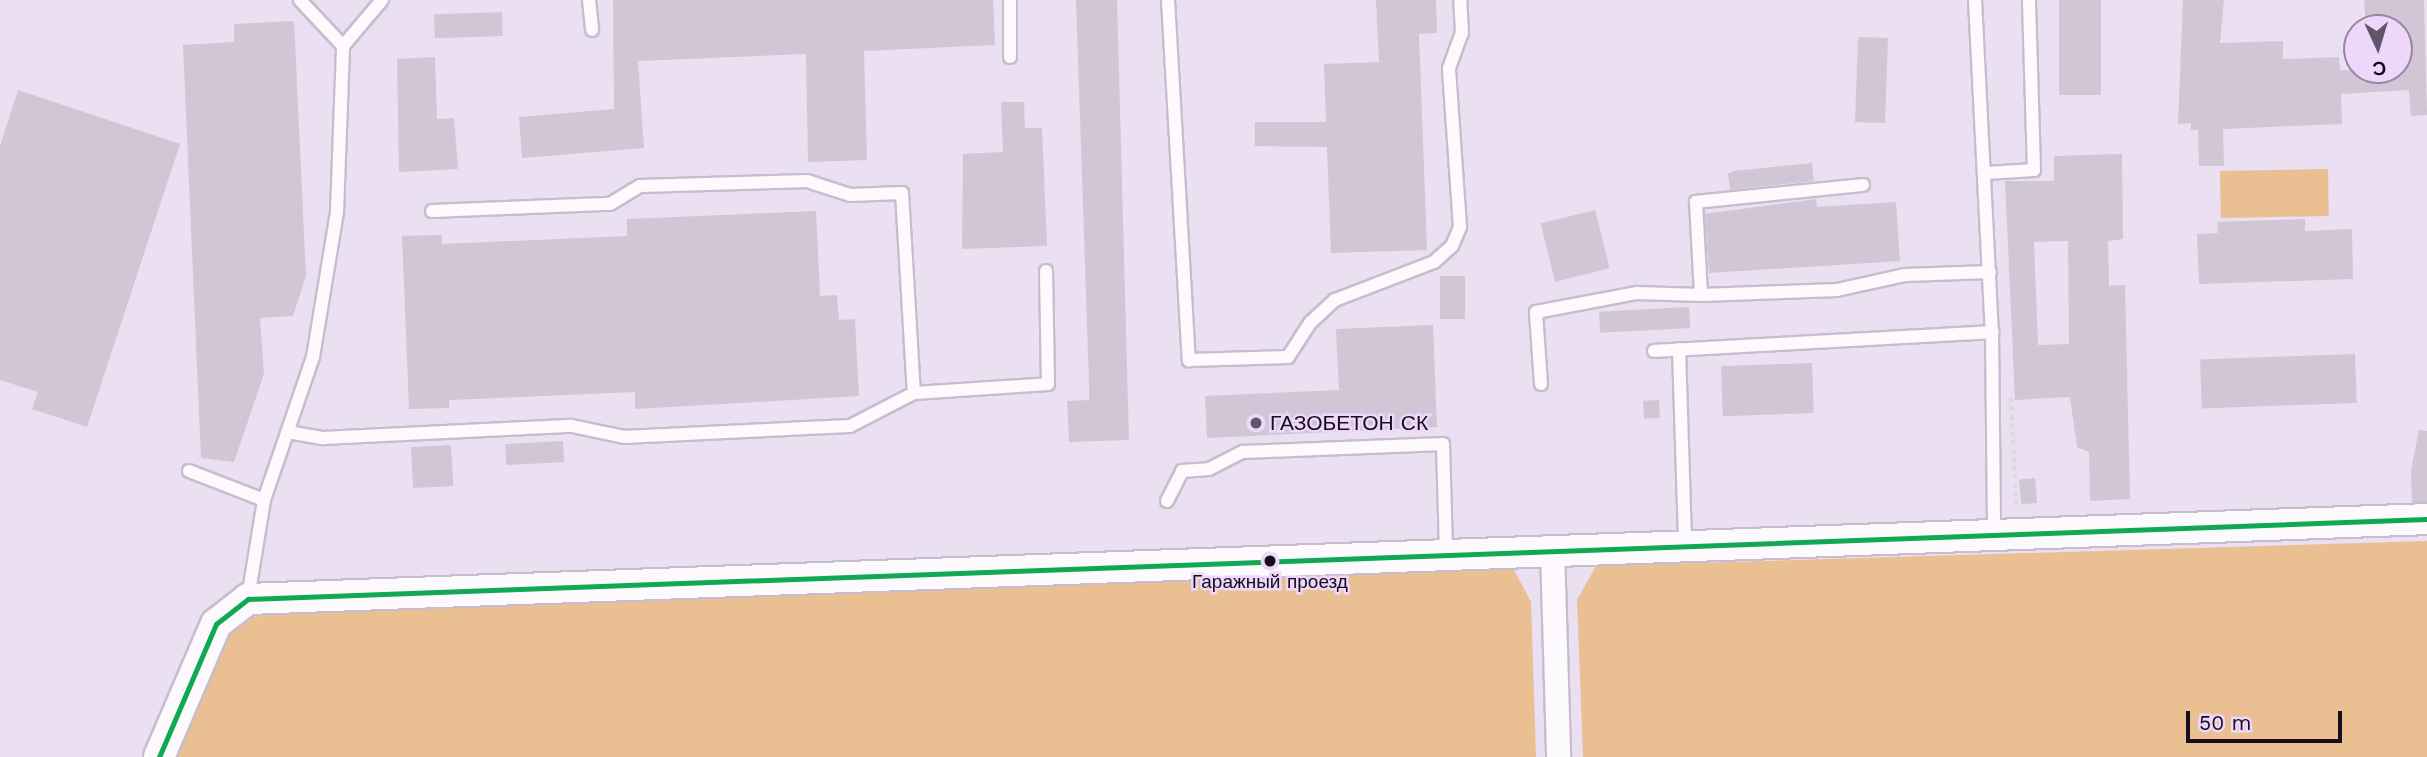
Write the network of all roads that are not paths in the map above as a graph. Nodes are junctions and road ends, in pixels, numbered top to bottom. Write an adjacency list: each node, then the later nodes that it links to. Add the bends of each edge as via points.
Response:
1 (300, 0): 10 (lane)
2 (382, 0): 10 (lane)
3 (589, 0): 9 (lane)
4 (1010, 0): 11 (lane)
5 (1168, 0): 6 (lane, via 1189,360 1288,357 1310,323 1335,300 1434,262 1452,246 1460,227 1449,68 1462,33)
6 (1460, 0)
7 (1975, 0): 12 (lane)
8 (2029, 0): 12 (lane, via 2034,170)
9 (592, 30)
10 (344, 46): 23 (lane, via 337,212 313,357)
11 (1010, 57)
12 (1986, 173): 16 (lane)
13 (1863, 185): 17 (lane, via 1696,202)
14 (432, 211): 22 (lane, via 610,204 640,187 807,181 850,195 902,193)
15 (1046, 271): 22 (lane, via 1048,384)
16 (1990, 272): 17 (lane, via 1905,275 1837,290); 18 (lane)
17 (1701, 295): 21 (lane, via 1637,293 1536,312)
18 (1992, 332): 19 (lane); 28 (lane)
19 (1679, 349): 20 (lane); 29 (lane)
20 (1654, 351)
21 (1541, 384)
22 (914, 393): 23 (lane, via 850,426 624,437 572,426 323,438)
23 (288, 432): 25 (lane)
24 (189, 471): 25 (lane)
25 (264, 500): 32 (lane)
26 (1167, 501): 31 (lane, via 1182,471 1209,469 1243,452 1443,444)
27 (2427, 519): 28 (street)
28 (1994, 534): 29 (street)
29 (1685, 544): 30 (street)
30 (1552, 549): 31 (street); 34 (street)
31 (1446, 554): 32 (street)
32 (248, 599): 33 (street, via 216,624)
33 (159, 757)
34 (1558, 757)

